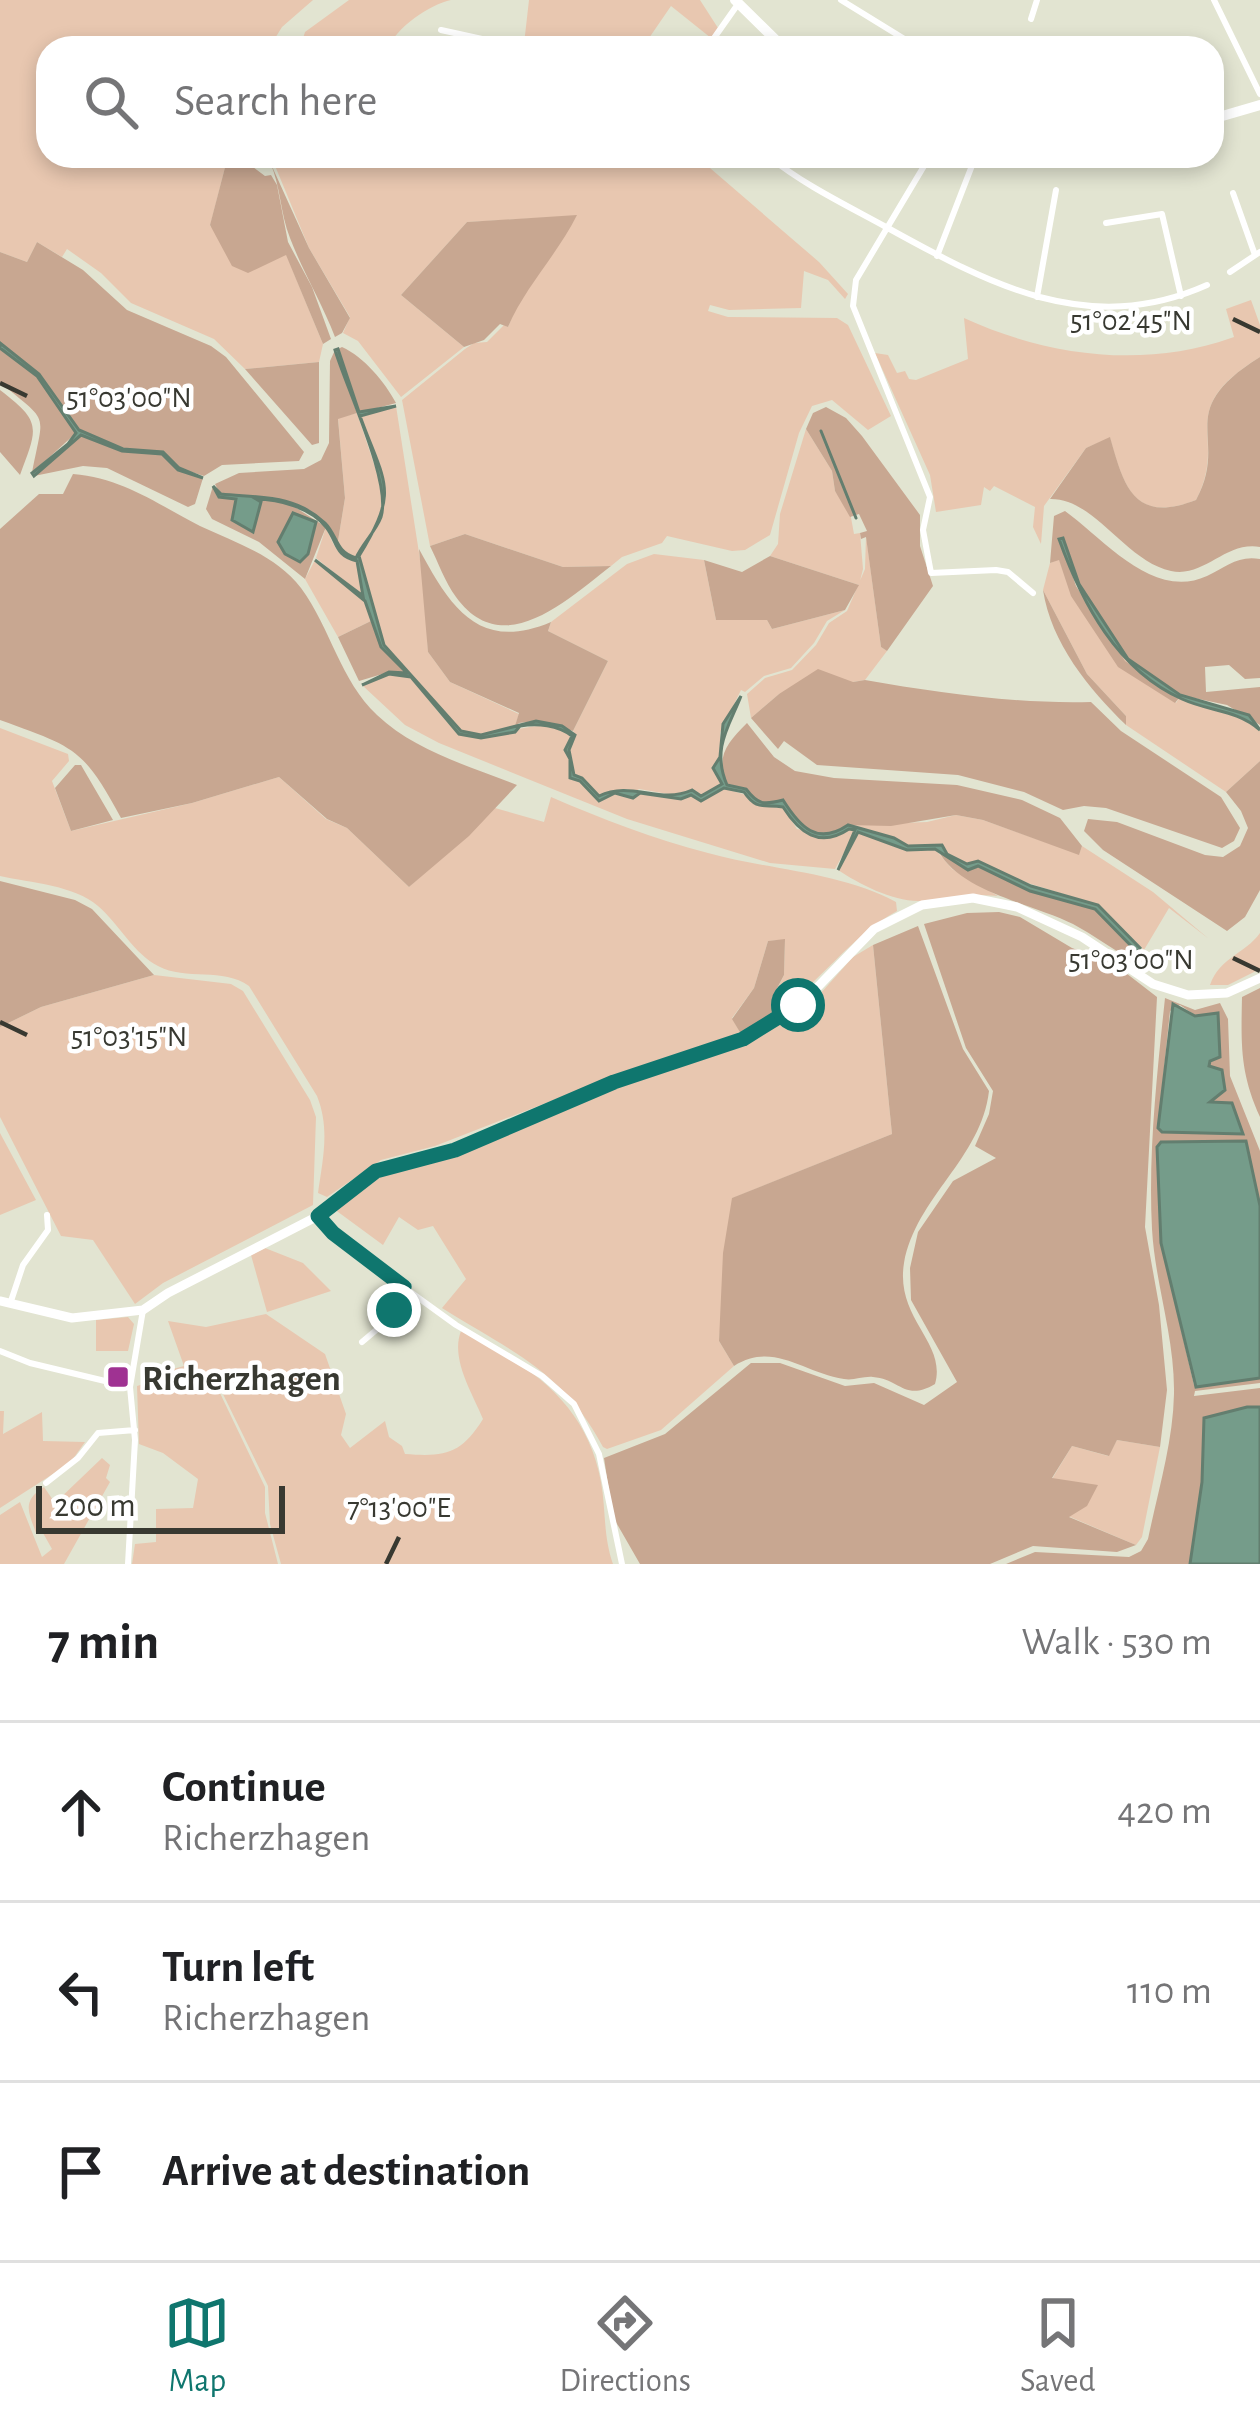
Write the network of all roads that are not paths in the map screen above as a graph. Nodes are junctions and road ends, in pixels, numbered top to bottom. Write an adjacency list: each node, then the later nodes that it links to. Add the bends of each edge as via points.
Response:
1 (841, 0): 10 (street)
2 (1037, 0): 5 (street)
3 (1214, 0): 11 (street)
4 (736, 2): 8 (street); 9 (main road)
5 (1030, 20)
6 (441, 31): 7 (street)
7 (465, 36)
8 (715, 36)
9 (771, 36)
10 (900, 36)
11 (1260, 94)
12 (1260, 105): 13 (main road)
13 (1224, 116)
14 (785, 168): 20 (street)
15 (922, 168): 20 (street)
16 (972, 168): 22 (street)
17 (1056, 190): 26 (street)
18 (1233, 193): 21 (street)
19 (1106, 223): 25 (street, via 1162,214)
20 (885, 226): 22 (street); 27 (street, via 852,299 930,497 923,530 931,573 1008,572)
21 (1257, 254): 23 (street)
22 (937, 256): 26 (street)
23 (1230, 272)
24 (1207, 285): 25 (street)
25 (1181, 296): 26 (street, via 1128,306)
26 (1037, 297)
27 (1033, 593)
28 (1260, 977): 30 (street, via 1227,993 1174,992 1029,911 989,899 934,902 874,929 806,999 743,1039 614,1082 455,1150 376,1171)
29 (47, 1214): 32 (street, via 48,1230)
30 (318, 1216): 31 (street); 33 (street)
31 (404, 1287): 34 (street, via 388,1320); 40 (street, via 542,1376 584,1419)
32 (5, 1302): 33 (street, via 72,1318)
33 (143, 1310): 36 (street)
34 (362, 1342)
35 (0, 1353): 36 (street)
36 (130, 1387): 37 (street)
37 (135, 1430): 38 (street, via 98,1432); 39 (street)
38 (46, 1483)
39 (129, 1563)
40 (622, 1564)

